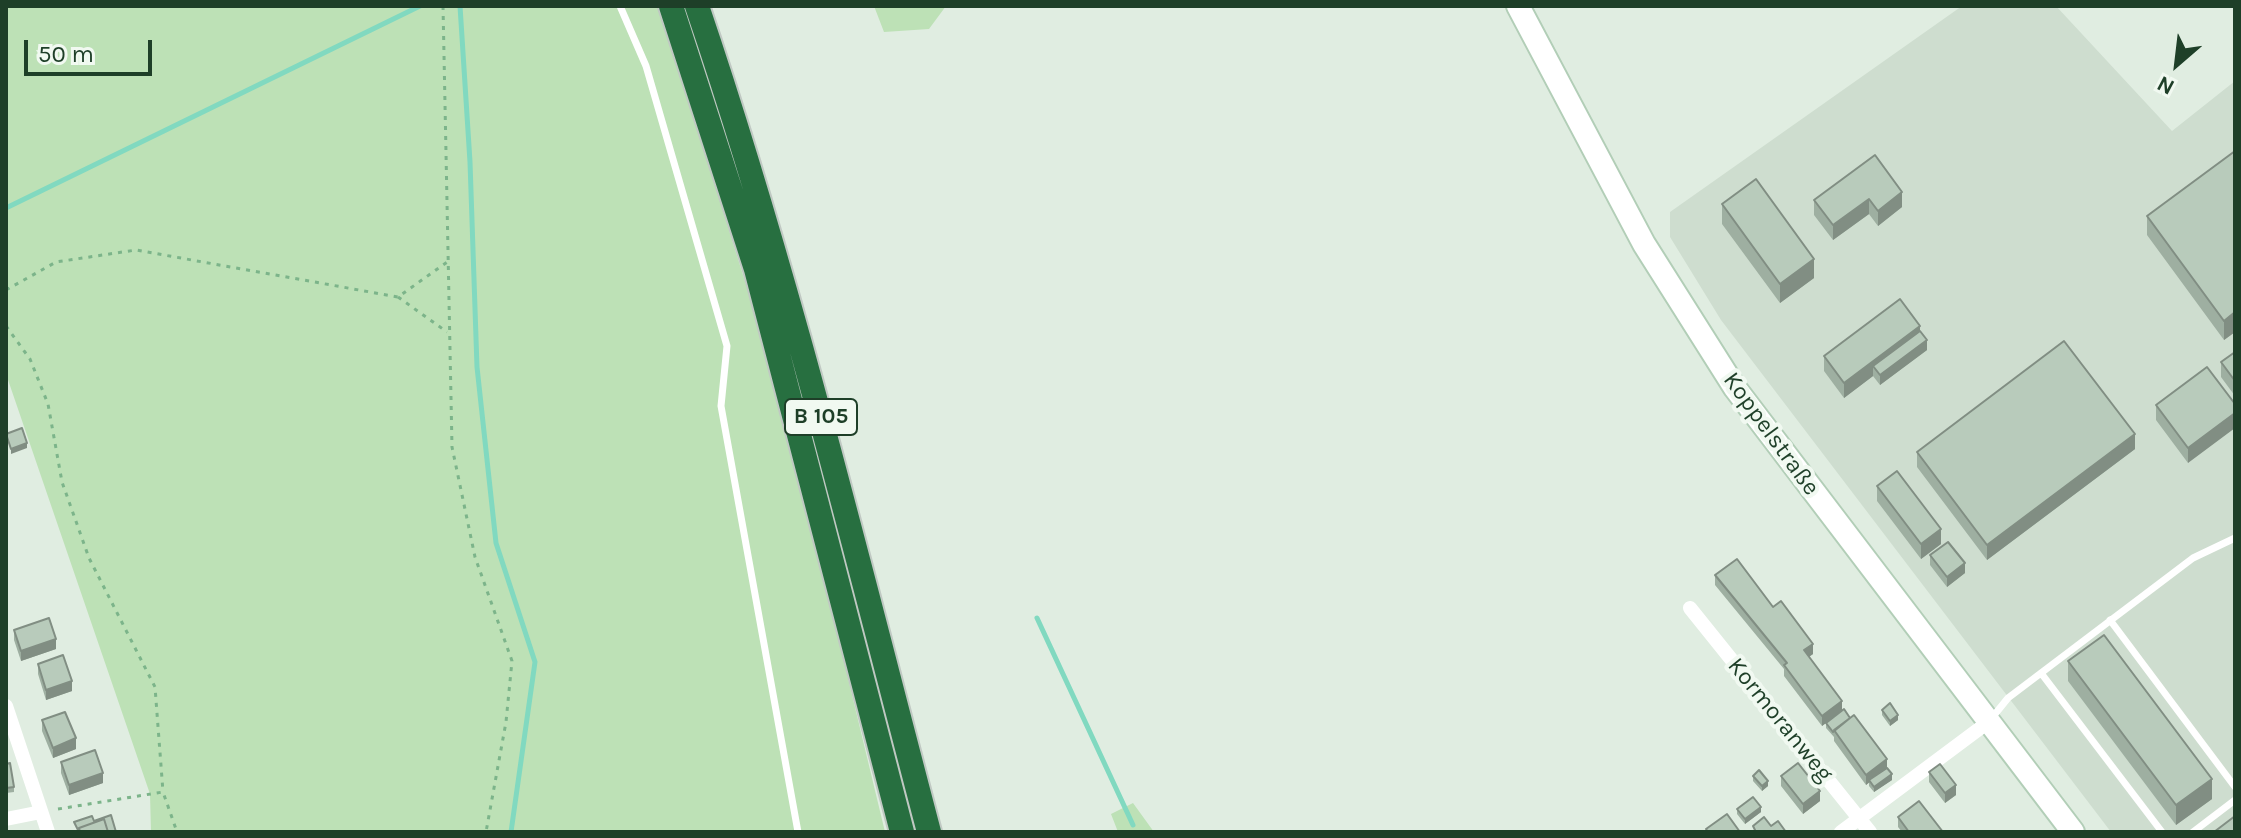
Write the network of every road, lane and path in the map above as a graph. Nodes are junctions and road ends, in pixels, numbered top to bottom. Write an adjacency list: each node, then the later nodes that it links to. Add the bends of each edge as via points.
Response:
1 (443, 6): 6 (path)
2 (620, 6): 26 (lane, via 646,66 727,346 721,406)
3 (671, 6): 27 (highway, B 105, via 756,269)
4 (697, 6): 28 (highway, B 105, via 748,155 806,358)
5 (1518, 6): 16 (street, Koppelstraße, via 1644,244 1735,388)
6 (450, 260): 8 (path); 10 (path)
7 (6, 290): 8 (path, via 56,262 136,250)
8 (398, 297): 10 (path)
9 (6, 326): 18 (path, via 30,359 48,404 62,482 89,558 155,687)
10 (448, 332): 25 (path, via 452,447 475,557 512,661)
11 (2235, 538): 13 (lane, via 2193,558)
12 (1690, 608): 21 (street, Kormoranweg)
13 (2110, 620): 14 (lane); 17 (lane)
14 (2041, 673): 16 (lane, via 2008,698); 32 (lane)
15 (6, 706): 20 (street)
16 (1987, 723): 21 (street); 31 (street, Koppelstraße)
17 (2235, 787)
18 (163, 792): 20 (path); 24 (path)
19 (2235, 800): 33 (lane)
20 (41, 812): 22 (street); 23 (street)
21 (1859, 818): 29 (street); 30 (street, Kormoranweg)
22 (6, 819)
23 (48, 832)
24 (177, 832)
25 (486, 832)
26 (798, 832)
27 (902, 832)
28 (929, 832)
29 (1841, 832)
30 (1870, 832)
31 (2073, 832)
32 (2162, 832)
33 (2193, 832)

